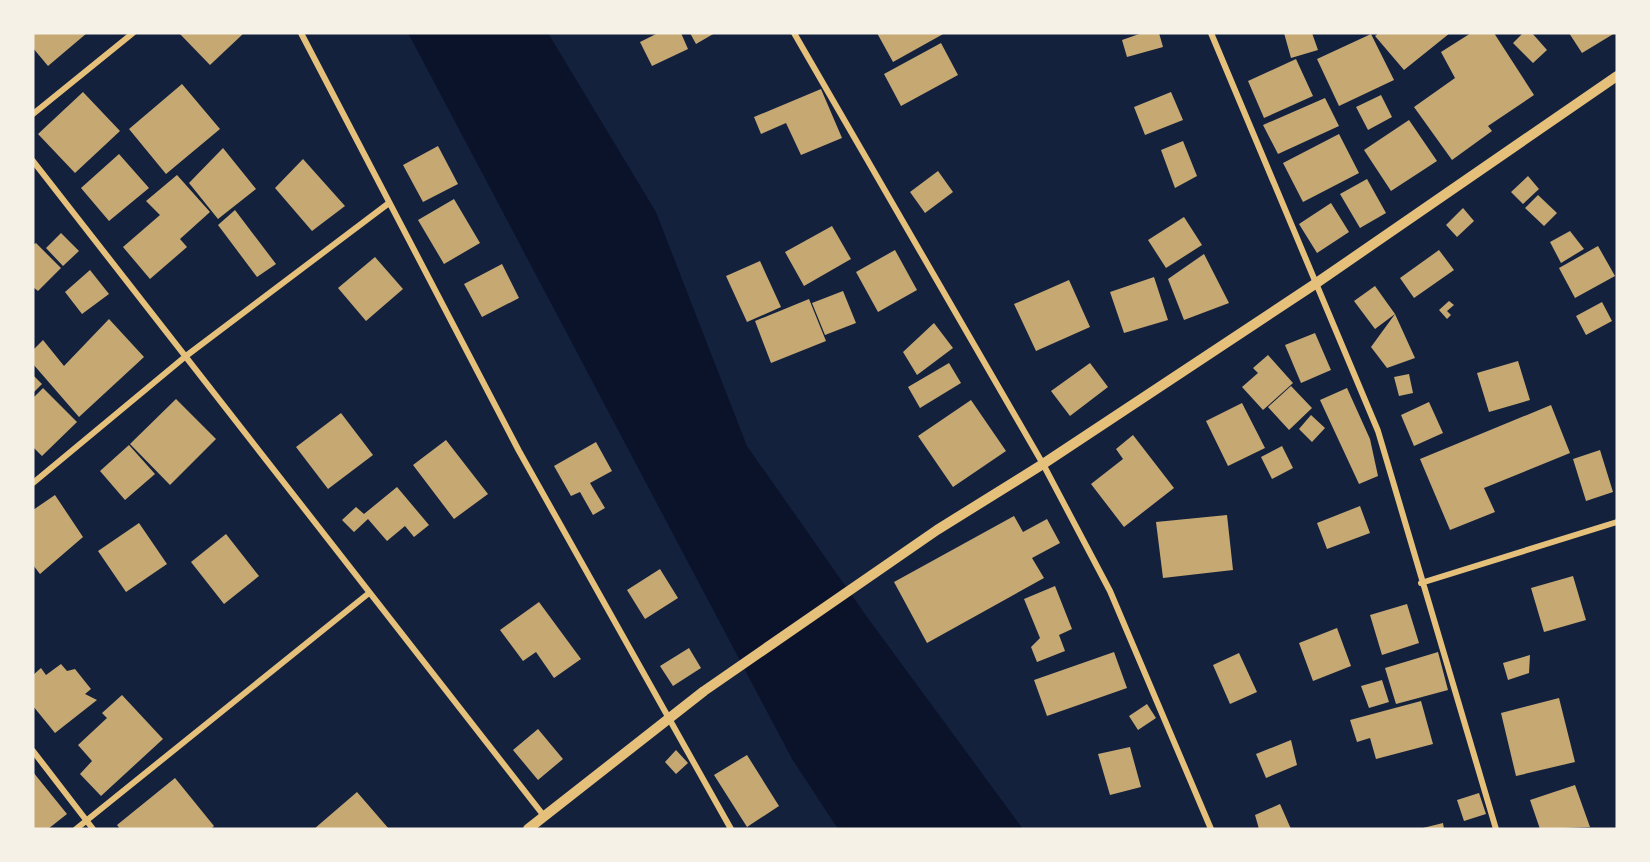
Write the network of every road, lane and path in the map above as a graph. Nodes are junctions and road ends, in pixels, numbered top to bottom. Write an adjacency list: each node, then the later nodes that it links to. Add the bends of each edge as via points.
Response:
1 (133, 33): 6 (street)
2 (301, 33): 8 (street)
3 (794, 33): 11 (street)
4 (1211, 33): 9 (street)
5 (1617, 76): 9 (street)
6 (33, 114)
7 (33, 161): 10 (street)
8 (389, 203): 10 (street); 16 (street, via 519,451)
9 (1315, 285): 11 (street); 14 (street, via 1378,430)
10 (186, 356): 12 (street); 15 (street)
11 (1043, 464): 16 (street, via 937,530); 24 (street, via 1110,591)
12 (33, 483)
13 (1617, 522): 14 (street)
14 (1421, 583): 25 (street)
15 (369, 593): 18 (street); 19 (street)
16 (669, 717): 18 (street); 23 (street)
17 (33, 751): 19 (street)
18 (544, 816): 22 (street)
19 (86, 820): 20 (street); 21 (street)
20 (76, 829)
21 (93, 829)
22 (528, 829)
23 (731, 829)
24 (1211, 829)
25 (1496, 829)

